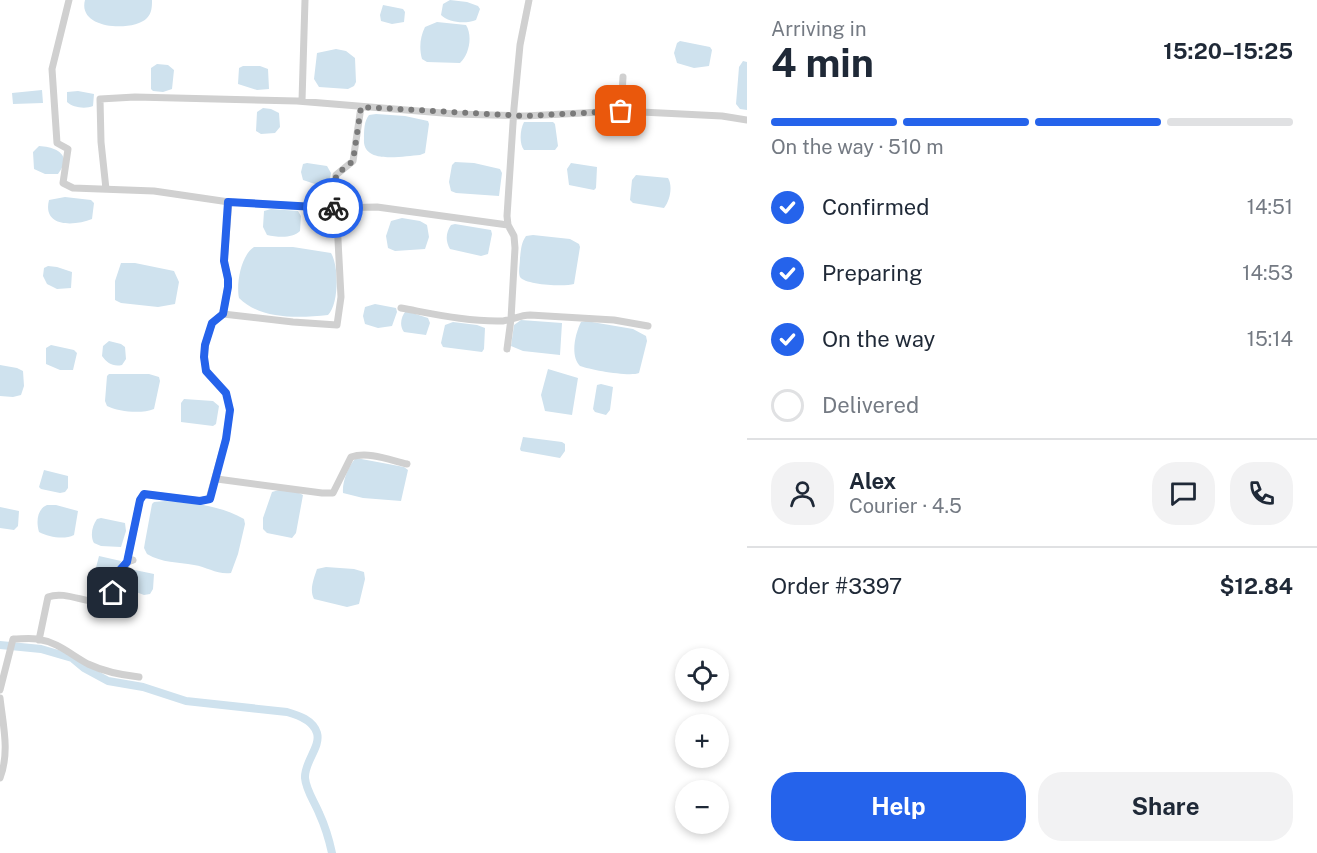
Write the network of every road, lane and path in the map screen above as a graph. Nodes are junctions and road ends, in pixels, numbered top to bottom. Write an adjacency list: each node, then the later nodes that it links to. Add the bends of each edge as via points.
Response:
1 (69, 0): 10 (street, via 52,69 57,143 68,149 63,183 73,188)
2 (305, 0): 5 (street)
3 (529, 0): 8 (street, via 520,45)
4 (623, 77): 7 (street)
5 (302, 101): 6 (street); 10 (street, via 100,99)
6 (361, 107): 8 (street); 12 (street, via 353,161 336,175)
7 (621, 111): 8 (street); 9 (street)
8 (514, 115): 13 (street)
9 (747, 120)
10 (106, 189): 11 (street, via 154,191)
11 (228, 202): 12 (street); 15 (street, via 224,261 228,279)
12 (335, 208): 13 (street, via 377,207); 15 (street, via 341,297 337,325)
13 (508, 225): 16 (street, via 515,242)
14 (401, 308): 16 (street, via 470,319)
15 (223, 314): 20 (street, via 212,323 204,357 206,371 222,386 229,402)
16 (511, 320): 17 (street, via 530,315); 18 (street)
17 (648, 326)
18 (507, 349)
19 (407, 464): 20 (street, via 358,454 351,457 333,493)
20 (217, 479): 21 (street, via 210,499 144,494 130,561 120,570 113,593 106,602 60,595 48,597)
21 (39, 640): 23 (street, via 13,639); 24 (street, via 71,651 103,670)
22 (0, 655): 23 (street)
23 (9, 655): 25 (street)
24 (139, 677)
25 (0, 690)
26 (0, 698): 27 (street, via 5,745)
27 (0, 778)

